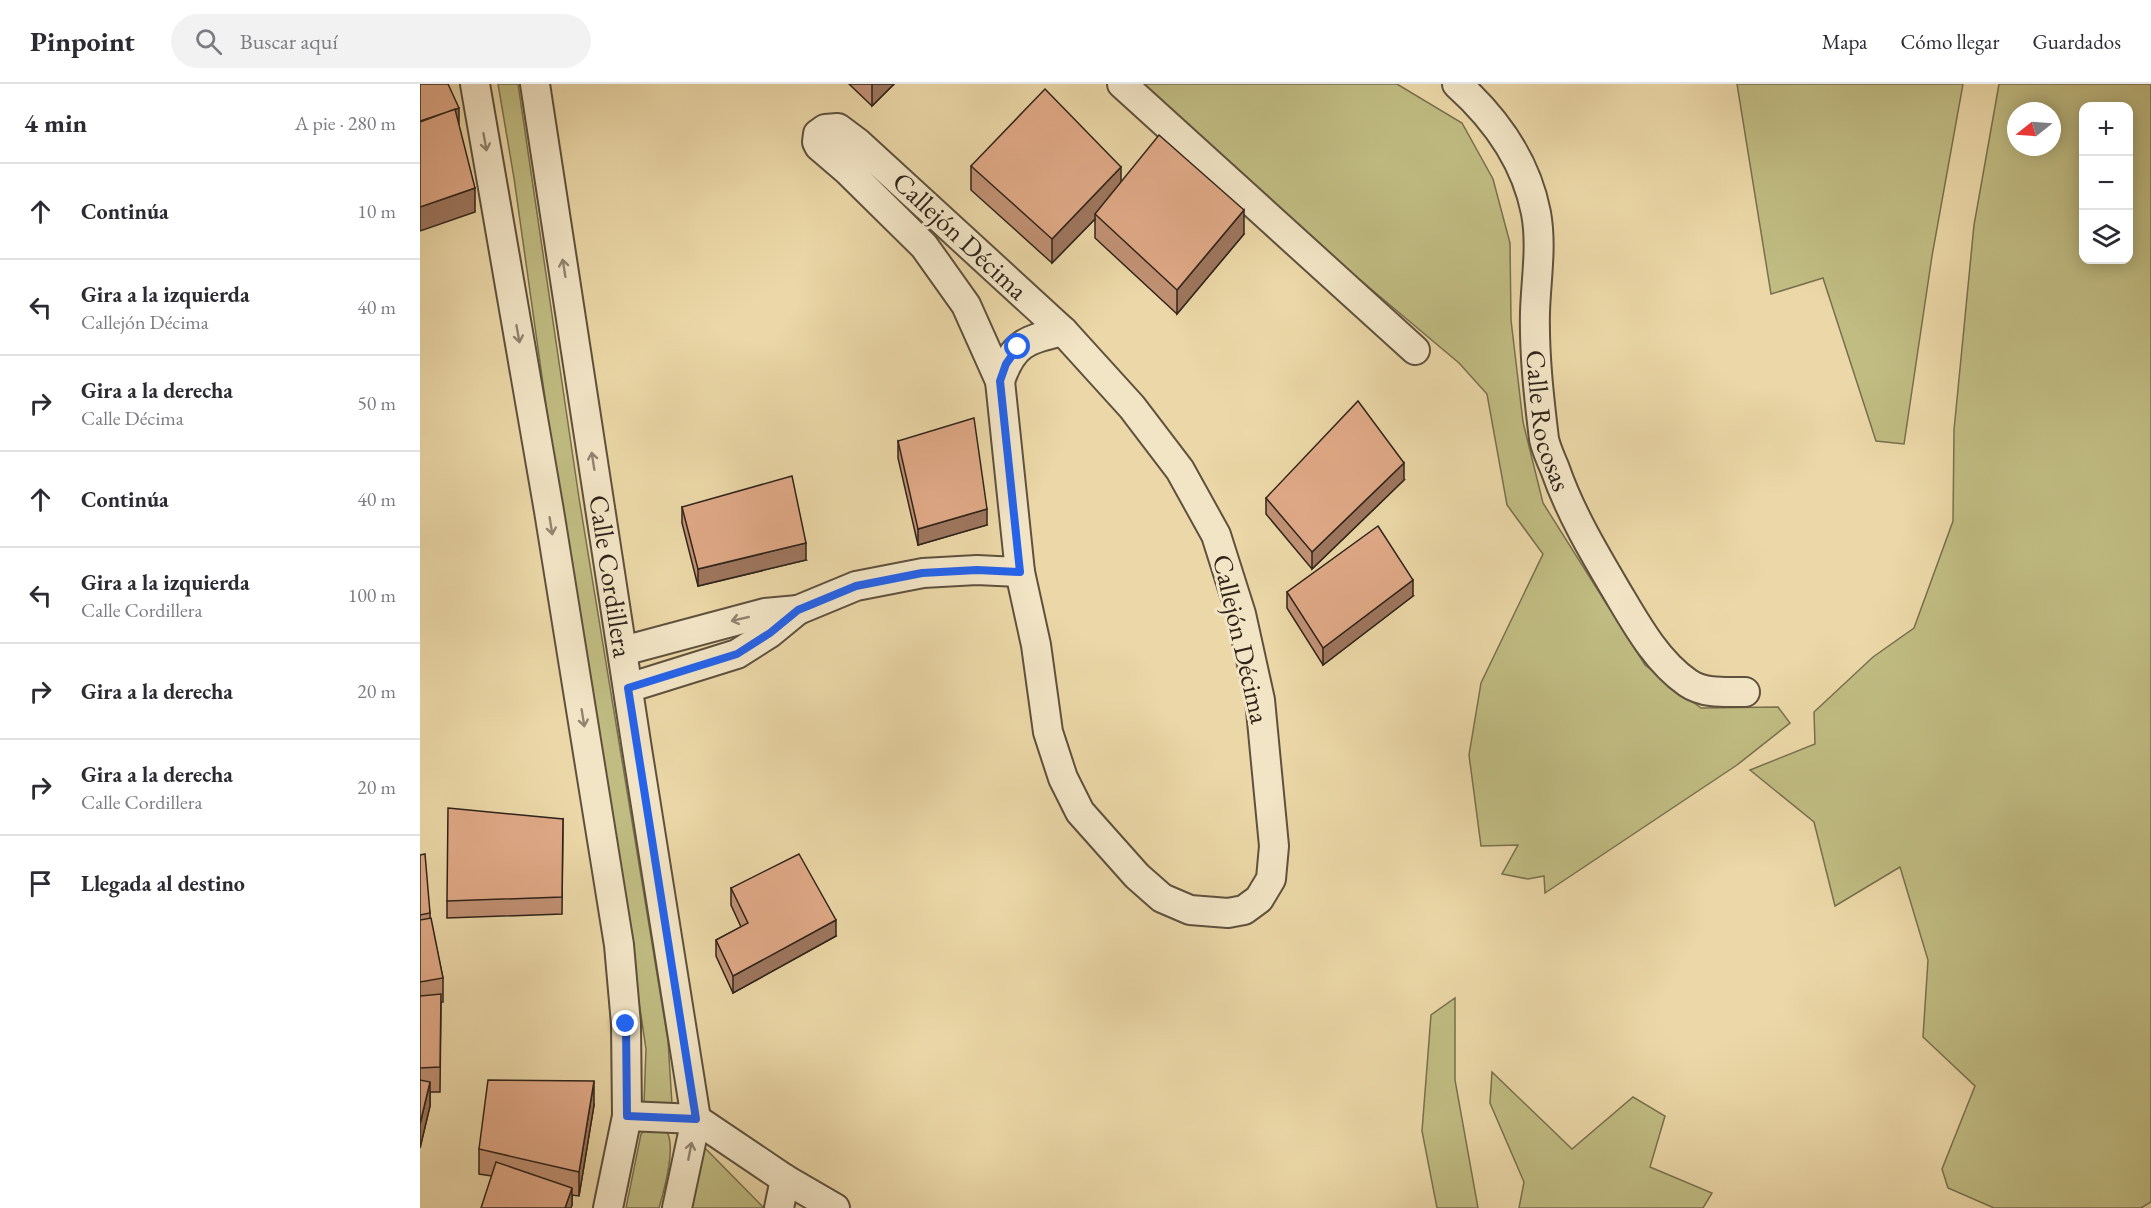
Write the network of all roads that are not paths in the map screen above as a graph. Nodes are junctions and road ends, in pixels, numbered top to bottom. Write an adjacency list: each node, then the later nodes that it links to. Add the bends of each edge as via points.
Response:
1 (475, 84): 13 (street, Calle Cordillera, one-way to 13, via 619,945 626,1024)
2 (535, 84): 10 (street, Calle Cordillera, one-way to 2)
3 (1122, 84): 6 (street)
4 (1457, 84): 12 (street, Calle Rocosas, via 1476,100 1506,138 1522,165 1536,212 1539,244 1535,314 1541,411 1545,442 1566,500 1640,631 1666,663 1689,684 1714,692)
5 (1063, 332): 7 (street, via 1038,337 1018,347); 7 (street, Callejón Décima, via 858,143 838,128 818,134 819,146 924,246 966,305); 8 (street, Callejón Décima, via 1132,407 1180,470 1216,535 1241,614 1260,700 1274,846 1271,879 1259,899 1244,910 1190,910 1162,898 1080,812 1062,778 1048,732 1036,645)
6 (1415, 350)
7 (1000, 381): 8 (street, Callejón Décima)
8 (1020, 572): 9 (street, via 922,573 856,586)
9 (798, 610): 10 (street, one-way to 10, via 756,615); 11 (street, via 737,654)
10 (623, 651): 11 (street, Calle Cordillera)
11 (628, 688): 14 (street, Calle Cordillera)
12 (1745, 692)
13 (627, 1116): 14 (street); 16 (street, Calle Cordillera)
14 (696, 1119): 15 (street); 17 (street, Calle Cordillera, one-way to 14)
15 (785, 1179): 18 (street); 19 (street)
16 (608, 1208)
17 (677, 1208)
18 (779, 1208)
19 (836, 1208)

